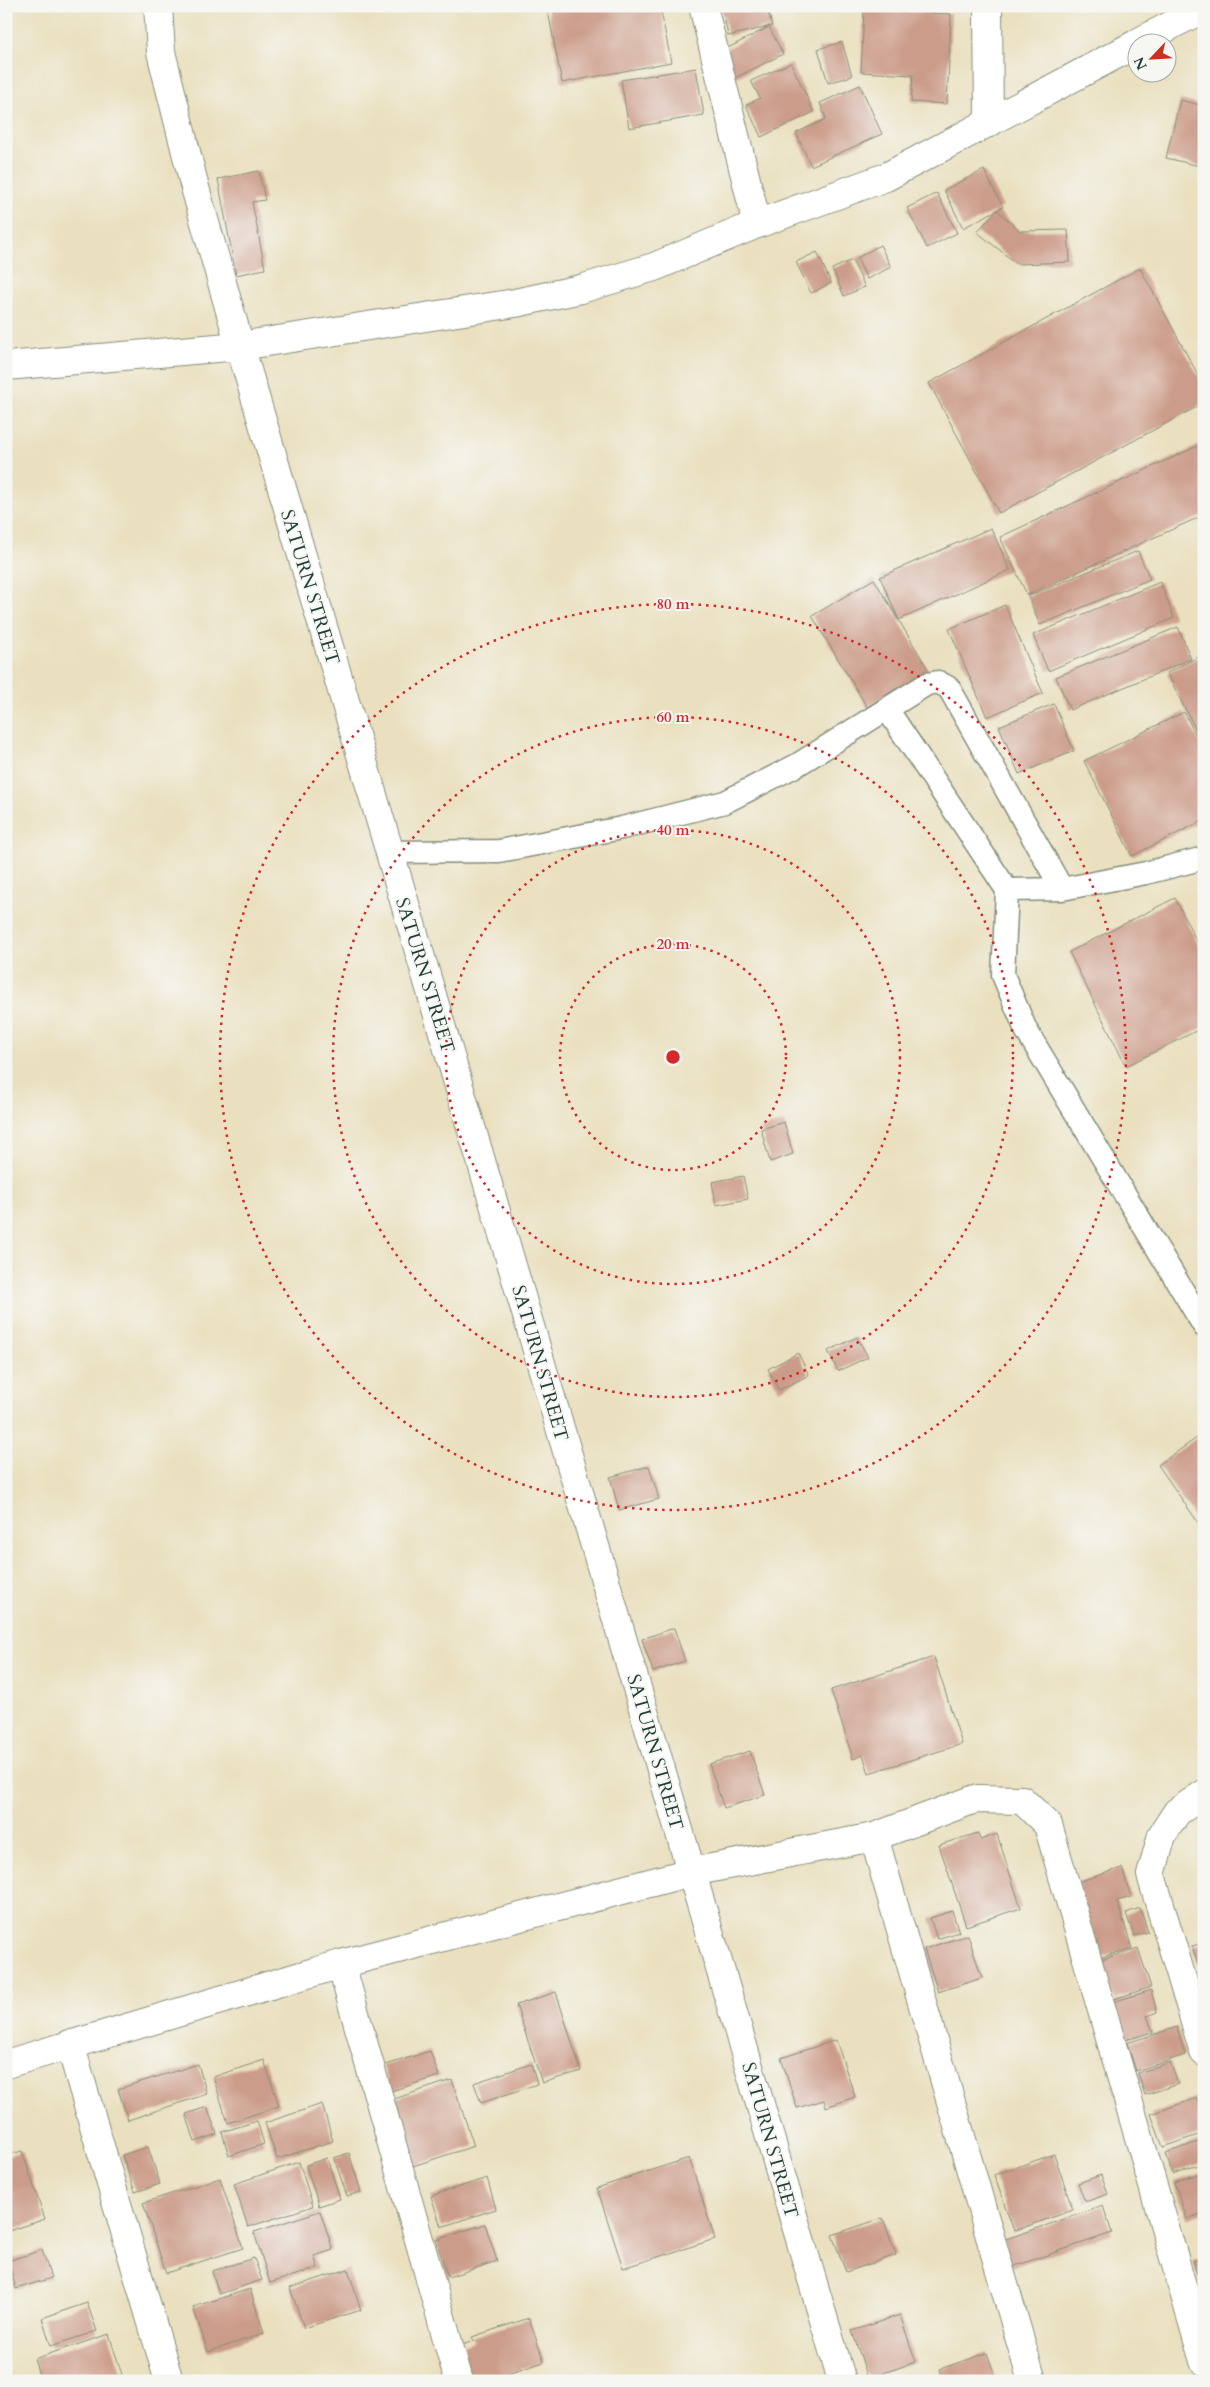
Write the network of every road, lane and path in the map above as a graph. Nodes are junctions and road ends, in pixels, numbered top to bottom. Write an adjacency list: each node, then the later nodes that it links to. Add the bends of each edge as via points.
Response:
1 (703, 6): 8 (street)
2 (988, 6): 7 (street)
3 (159, 7): 9 (street, SATURN STREET, via 161,52)
4 (1204, 8): 5 (street)
5 (1159, 32)
6 (1128, 48): 7 (street)
7 (989, 123): 8 (street, via 886,178)
8 (757, 224): 9 (street, via 654,267 580,289 515,303)
9 (240, 346): 10 (street); 12 (street, SATURN STREET)
10 (6, 366)
11 (887, 709): 12 (lane, via 797,765 725,802 622,828 499,851); 14 (lane, via 927,684 938,682 949,688); 15 (lane)
12 (389, 852): 19 (street, SATURN STREET)
13 (1204, 858): 14 (lane)
14 (1062, 889): 15 (lane)
15 (1007, 890): 16 (lane, via 1003,975 1026,1030)
16 (1204, 1326)
17 (1204, 1794): 22 (street, via 1177,1812 1162,1835 1151,1875)
18 (874, 1837): 19 (street); 24 (street, via 975,1799 1022,1800 1048,1825); 28 (street)
19 (691, 1872): 20 (street); 27 (street, SATURN STREET)
20 (340, 1964): 21 (street); 26 (street)
21 (70, 2044): 23 (street); 25 (street)
22 (1204, 2052)
23 (6, 2064)
24 (1204, 2361)
25 (169, 2381)
26 (459, 2381)
27 (842, 2381)
28 (1032, 2381)

